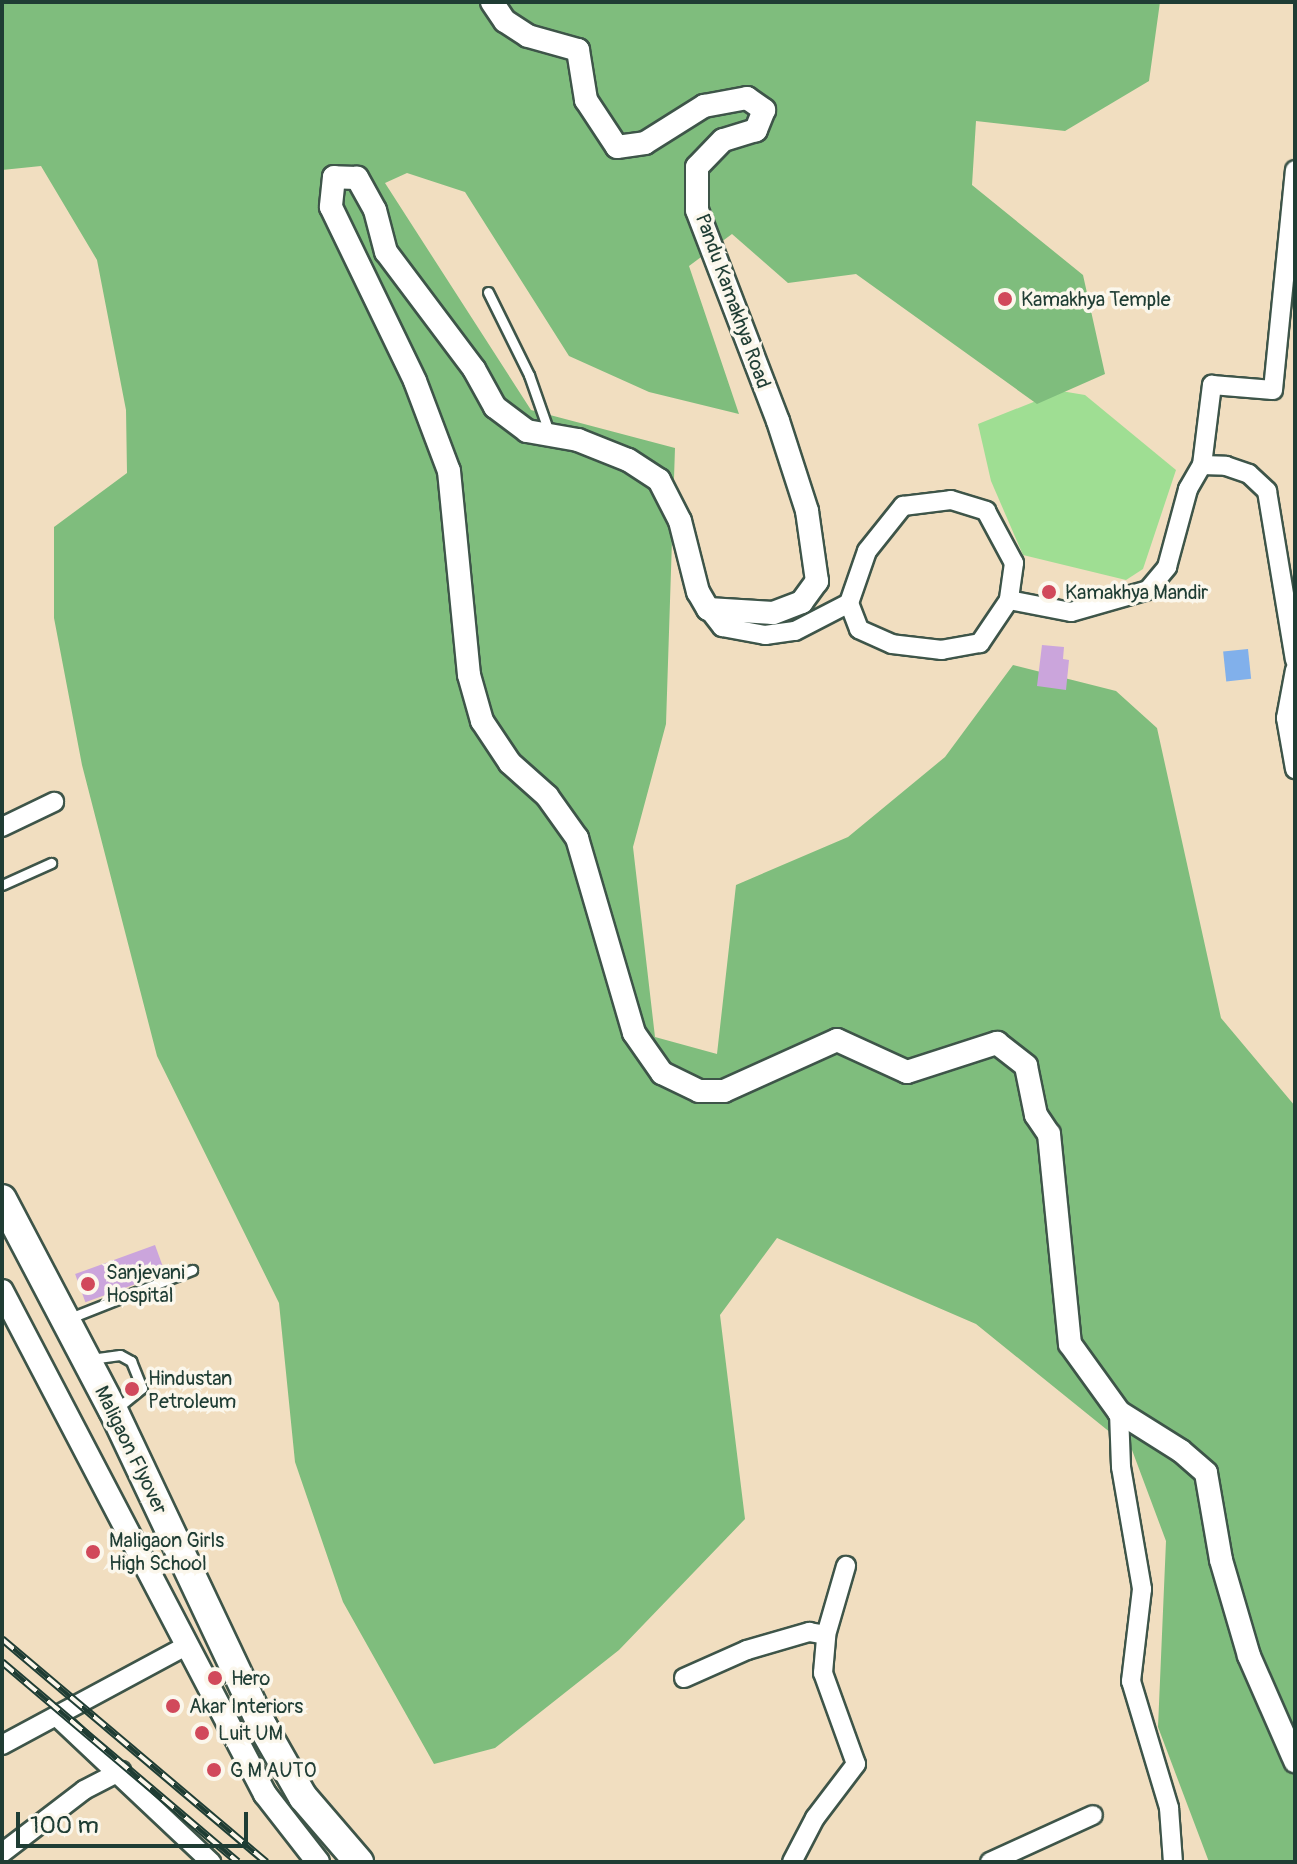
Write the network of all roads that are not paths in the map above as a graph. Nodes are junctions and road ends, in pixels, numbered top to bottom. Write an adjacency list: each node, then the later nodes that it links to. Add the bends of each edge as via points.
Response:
1 (492, 2): 9 (street, Pandu Kamakhya Road, via 505,21 528,36 578,50 586,100 617,147 645,143 704,106 747,98 764,110 756,130 723,140 697,167 697,210 778,421 807,511 817,581 802,602 773,613)
2 (1295, 170): 3 (street)
3 (1292, 210): 6 (street, via 1273,390 1212,385)
4 (488, 292): 5 (lane, via 529,375)
5 (549, 435): 9 (street, via 603,450 659,480 680,521 698,592); 23 (street, via 527,431 495,407 474,369 386,252 375,210 357,178 334,177 331,207 415,381 449,471 469,675 482,721 510,763 547,796 577,838 634,1033 662,1073 699,1091 724,1091 837,1040 907,1072 997,1043 1026,1066 1036,1115 1049,1134 1070,1344)
6 (1202, 465): 7 (street, via 1188,489 1167,567 1148,590 1071,612); 10 (street, via 1249,474 1267,491)
7 (1009, 600): 8 (street, via 980,643 942,650 892,644 859,629); 8 (street, via 1014,563 986,511 951,500 903,506 867,551)
8 (849, 603): 9 (street, via 795,631 765,635 722,627)
9 (708, 609)
10 (1295, 660)
11 (1295, 670): 12 (street, via 1286,718)
12 (1295, 769)
13 (54, 802): 14 (street)
14 (2, 827)
15 (51, 863): 16 (lane)
16 (2, 885)
17 (2, 1186): 22 (street)
18 (2, 1199): 37 (main road, Maligaon Flyover, via 113,1410 263,1727 303,1797)
19 (2, 1240): 36 (main road, Maligaon Flyover, via 108,1441 251,1740 295,1815)
20 (192, 1270): 22 (lane)
21 (2, 1291): 26 (street)
22 (75, 1316): 38 (street, via 293,1765 349,1840)
23 (1119, 1412): 30 (street, via 1206,1473 1221,1560 1249,1656); 41 (street, via 1121,1467 1142,1589 1131,1681 1169,1808)
24 (846, 1566): 25 (street)
25 (826, 1635): 27 (street, via 809,1632 761,1645); 39 (street, via 823,1673 856,1764 815,1818)
26 (184, 1647): 28 (street); 35 (street, via 265,1794)
27 (684, 1678)
28 (57, 1717): 29 (street); 31 (street)
29 (2, 1745)
30 (1295, 1761)
31 (121, 1771): 33 (street, via 84,1790); 34 (street)
32 (1093, 1815): 40 (street)
33 (2, 1853)
34 (211, 1862)
35 (318, 1862)
36 (335, 1862)
37 (359, 1862)
38 (373, 1862)
39 (792, 1862)
40 (990, 1862)
41 (1173, 1862)

